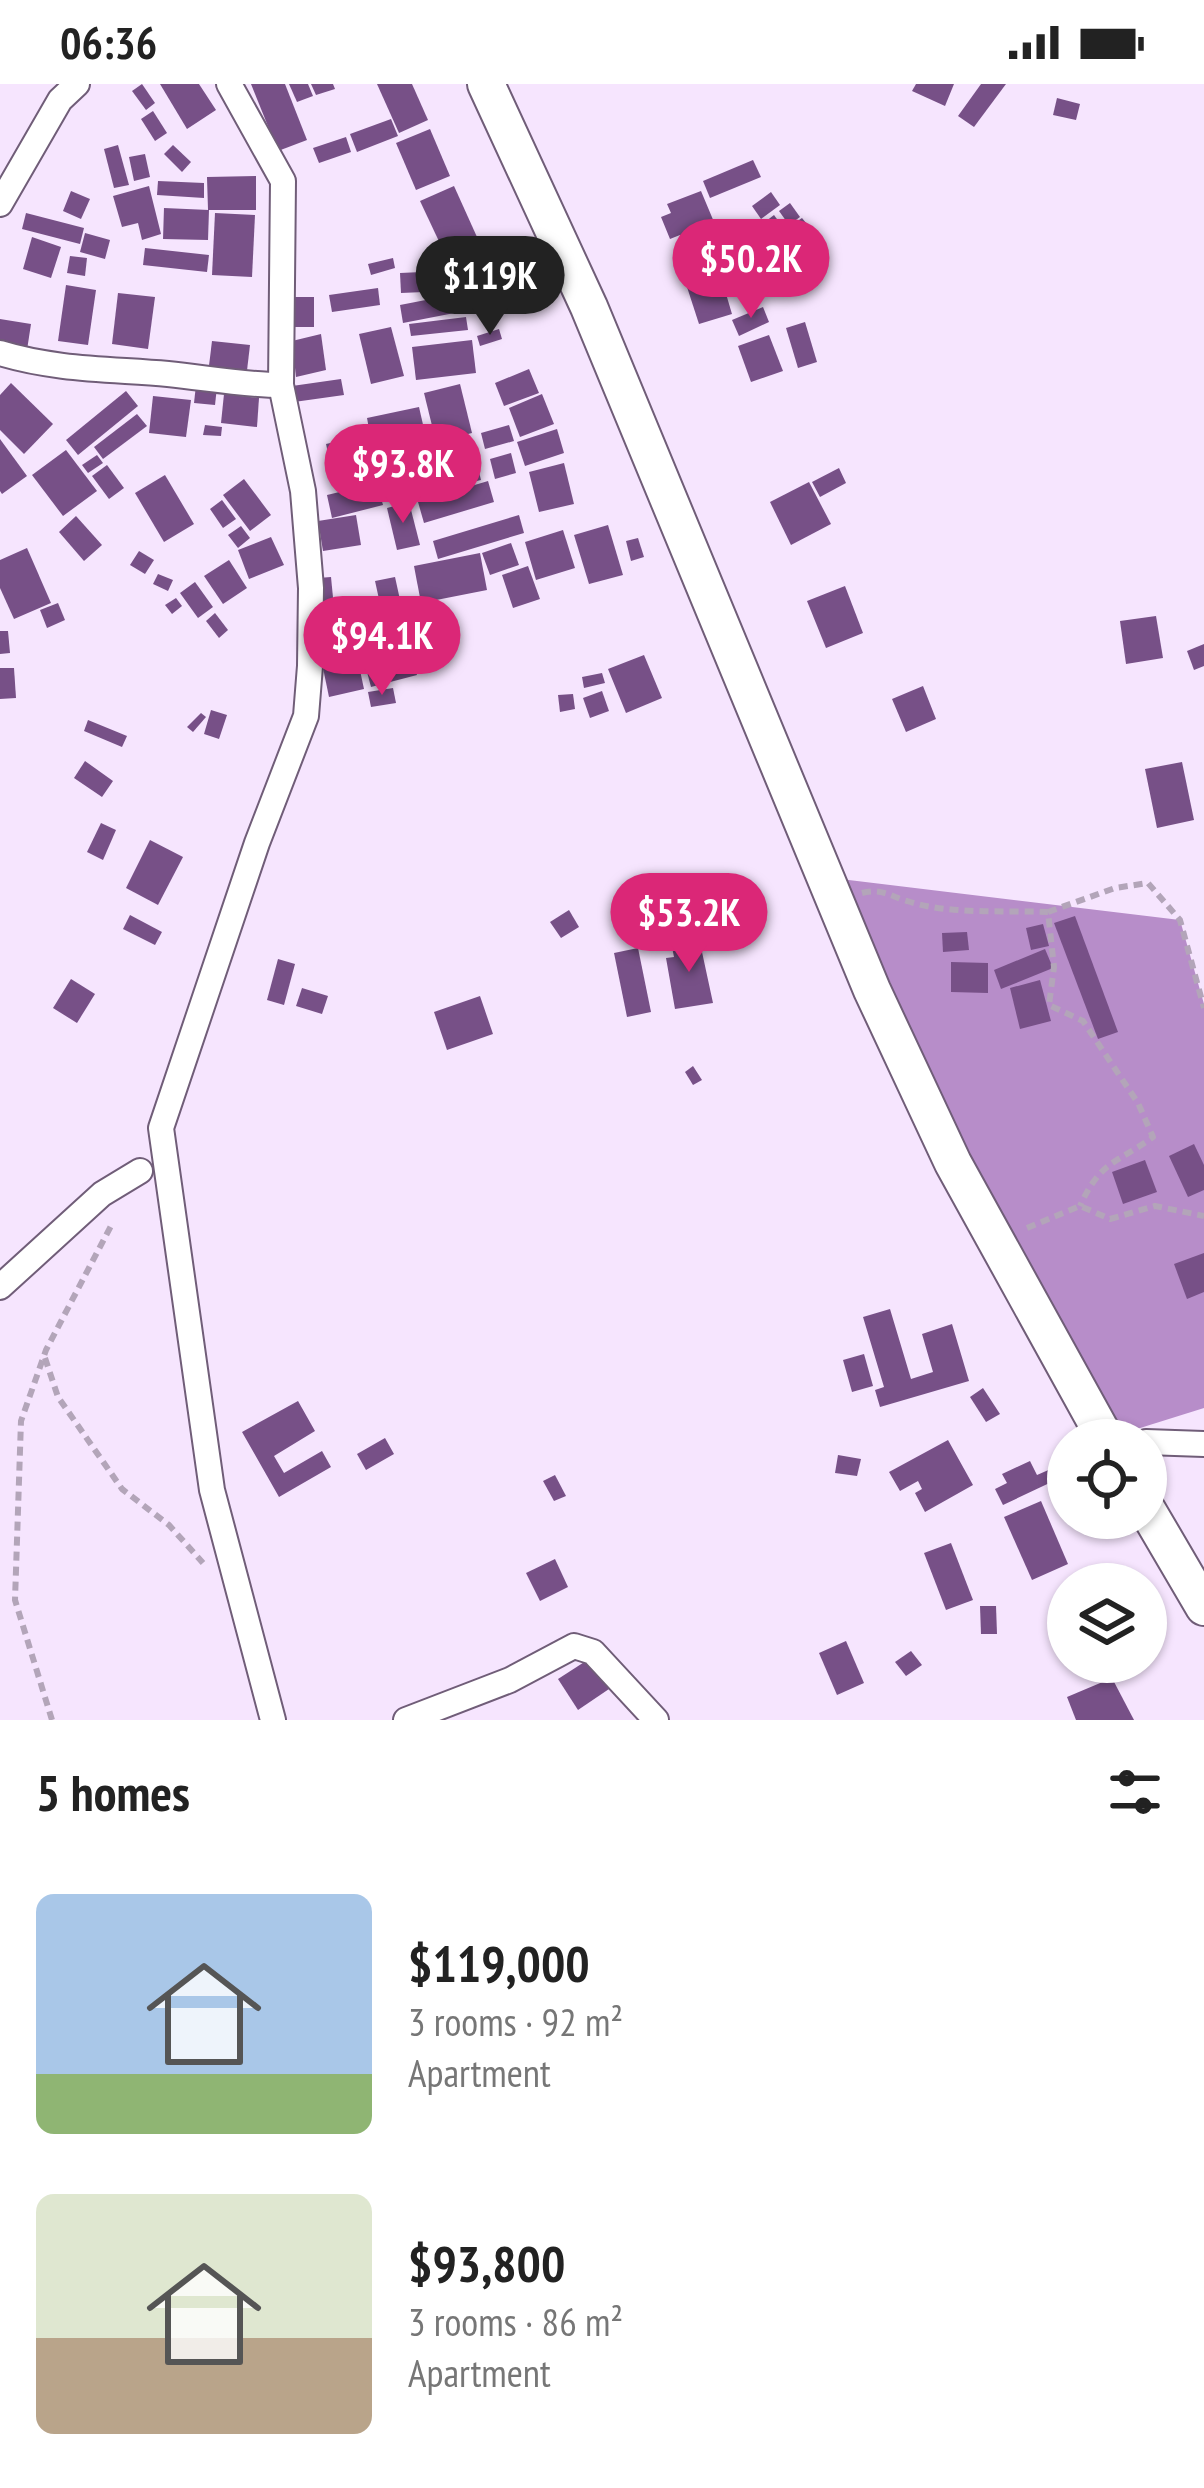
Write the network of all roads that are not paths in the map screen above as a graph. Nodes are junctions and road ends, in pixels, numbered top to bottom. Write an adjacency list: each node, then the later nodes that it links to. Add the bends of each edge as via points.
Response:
1 (76, 84): 4 (street)
2 (229, 84): 6 (street, via 283,181)
3 (486, 84): 9 (main road, via 953,1163)
4 (0, 204)
5 (0, 353): 6 (street, via 35,364)
6 (281, 386): 15 (street, via 303,491 307,716 161,1128 212,1490)
7 (140, 1171): 8 (street, via 102,1194)
8 (0, 1287)
9 (1094, 1419)
10 (1167, 1443): 11 (street)
11 (1204, 1444)
12 (1164, 1539): 13 (main road)
13 (1204, 1607)
14 (436, 1713): 16 (street); 17 (street, via 574,1646 593,1652)
15 (273, 1720)
16 (406, 1720)
17 (656, 1720)

